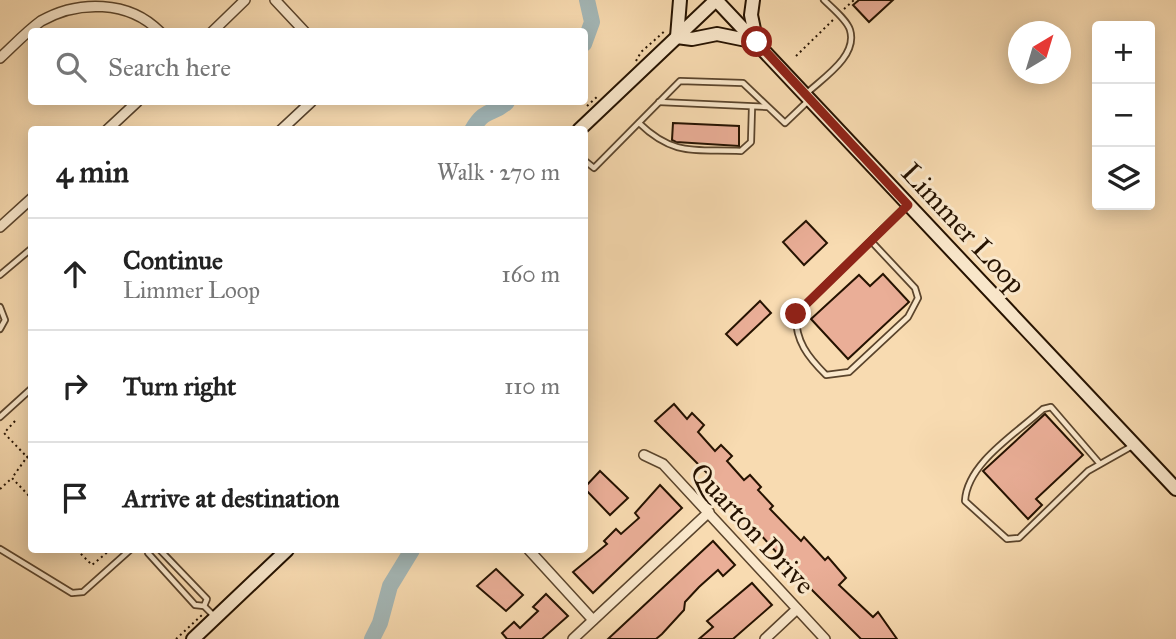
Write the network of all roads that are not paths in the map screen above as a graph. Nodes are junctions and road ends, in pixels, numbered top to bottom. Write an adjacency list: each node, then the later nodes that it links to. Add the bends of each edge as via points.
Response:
1 (245, 0): 12 (street)
2 (275, 0): 13 (street)
3 (680, 0): 15 (street)
4 (716, 0): 15 (street); 16 (street, Limmer Loop)
5 (753, 0): 16 (street)
6 (824, 0): 9 (lane)
7 (834, 0): 9 (lane)
8 (111, 1): 10 (street, via 56,11); 11 (street)
9 (829, 5): 23 (lane, via 849,28 851,42 845,57)
10 (32, 28)
11 (155, 28)
12 (216, 28)
13 (301, 28)
14 (28, 32): 17 (street)
15 (677, 37): 16 (street, via 717,34); 39 (street)
16 (757, 42): 23 (street, Limmer Loop)
17 (0, 58)
18 (708, 82): 19 (lane); 20 (lane); 27 (lane, via 680,81)
19 (733, 83): 21 (lane); 35 (lane, via 743,83)
20 (708, 89)
21 (733, 90)
22 (694, 96): 28 (lane)
23 (809, 96): 35 (lane, via 785,123); 42 (street, Limmer Loop)
24 (708, 97): 29 (lane)
25 (720, 97): 32 (lane)
26 (732, 97): 33 (lane)
27 (659, 102): 28 (lane); 36 (lane)
28 (694, 104): 29 (lane)
29 (708, 104): 32 (lane)
30 (134, 105): 37 (street)
31 (308, 105): 38 (street)
32 (720, 105): 33 (lane)
33 (732, 106): 34 (lane)
34 (752, 107): 35 (lane); 36 (lane, via 751,142 741,151 674,149 656,140)
35 (768, 107)
36 (639, 123): 40 (lane, via 594,169)
37 (111, 126)
38 (285, 126)
39 (583, 126)
40 (588, 164)
41 (28, 202): 43 (street)
42 (908, 205): 44 (lane); 51 (street, Limmer Loop)
43 (0, 228)
44 (871, 241): 44 (lane, via 796,314 795,330 807,356 826,375 849,372 908,317 918,298 907,278)
45 (28, 251): 46 (lane)
46 (0, 275)
47 (0, 307): 48 (lane, via 5,320)
48 (0, 329)
49 (28, 392): 50 (lane)
50 (0, 417)
51 (1134, 445): 53 (lane); 54 (street, Limmer Loop)
52 (644, 455): 55 (street, Quarton Drive, via 663,464)
53 (1100, 464): 53 (lane, via 1019,538 1007,539 965,501 979,467 1051,407)
54 (1176, 489)
55 (709, 512): 63 (street, Quarton Drive); 65 (street)
56 (0, 549): 57 (lane, via 72,593 83,592)
57 (127, 553)
58 (148, 553): 62 (lane, via 195,605)
59 (163, 553): 62 (lane, via 207,600)
60 (284, 553): 64 (street)
61 (532, 553): 65 (street)
62 (204, 606): 64 (lane)
63 (797, 609): 68 (street); 69 (street, Quarton Drive)
64 (216, 617): 66 (street)
65 (593, 620): 67 (street)
66 (192, 639)
67 (573, 639)
68 (765, 639)
69 (825, 639)

